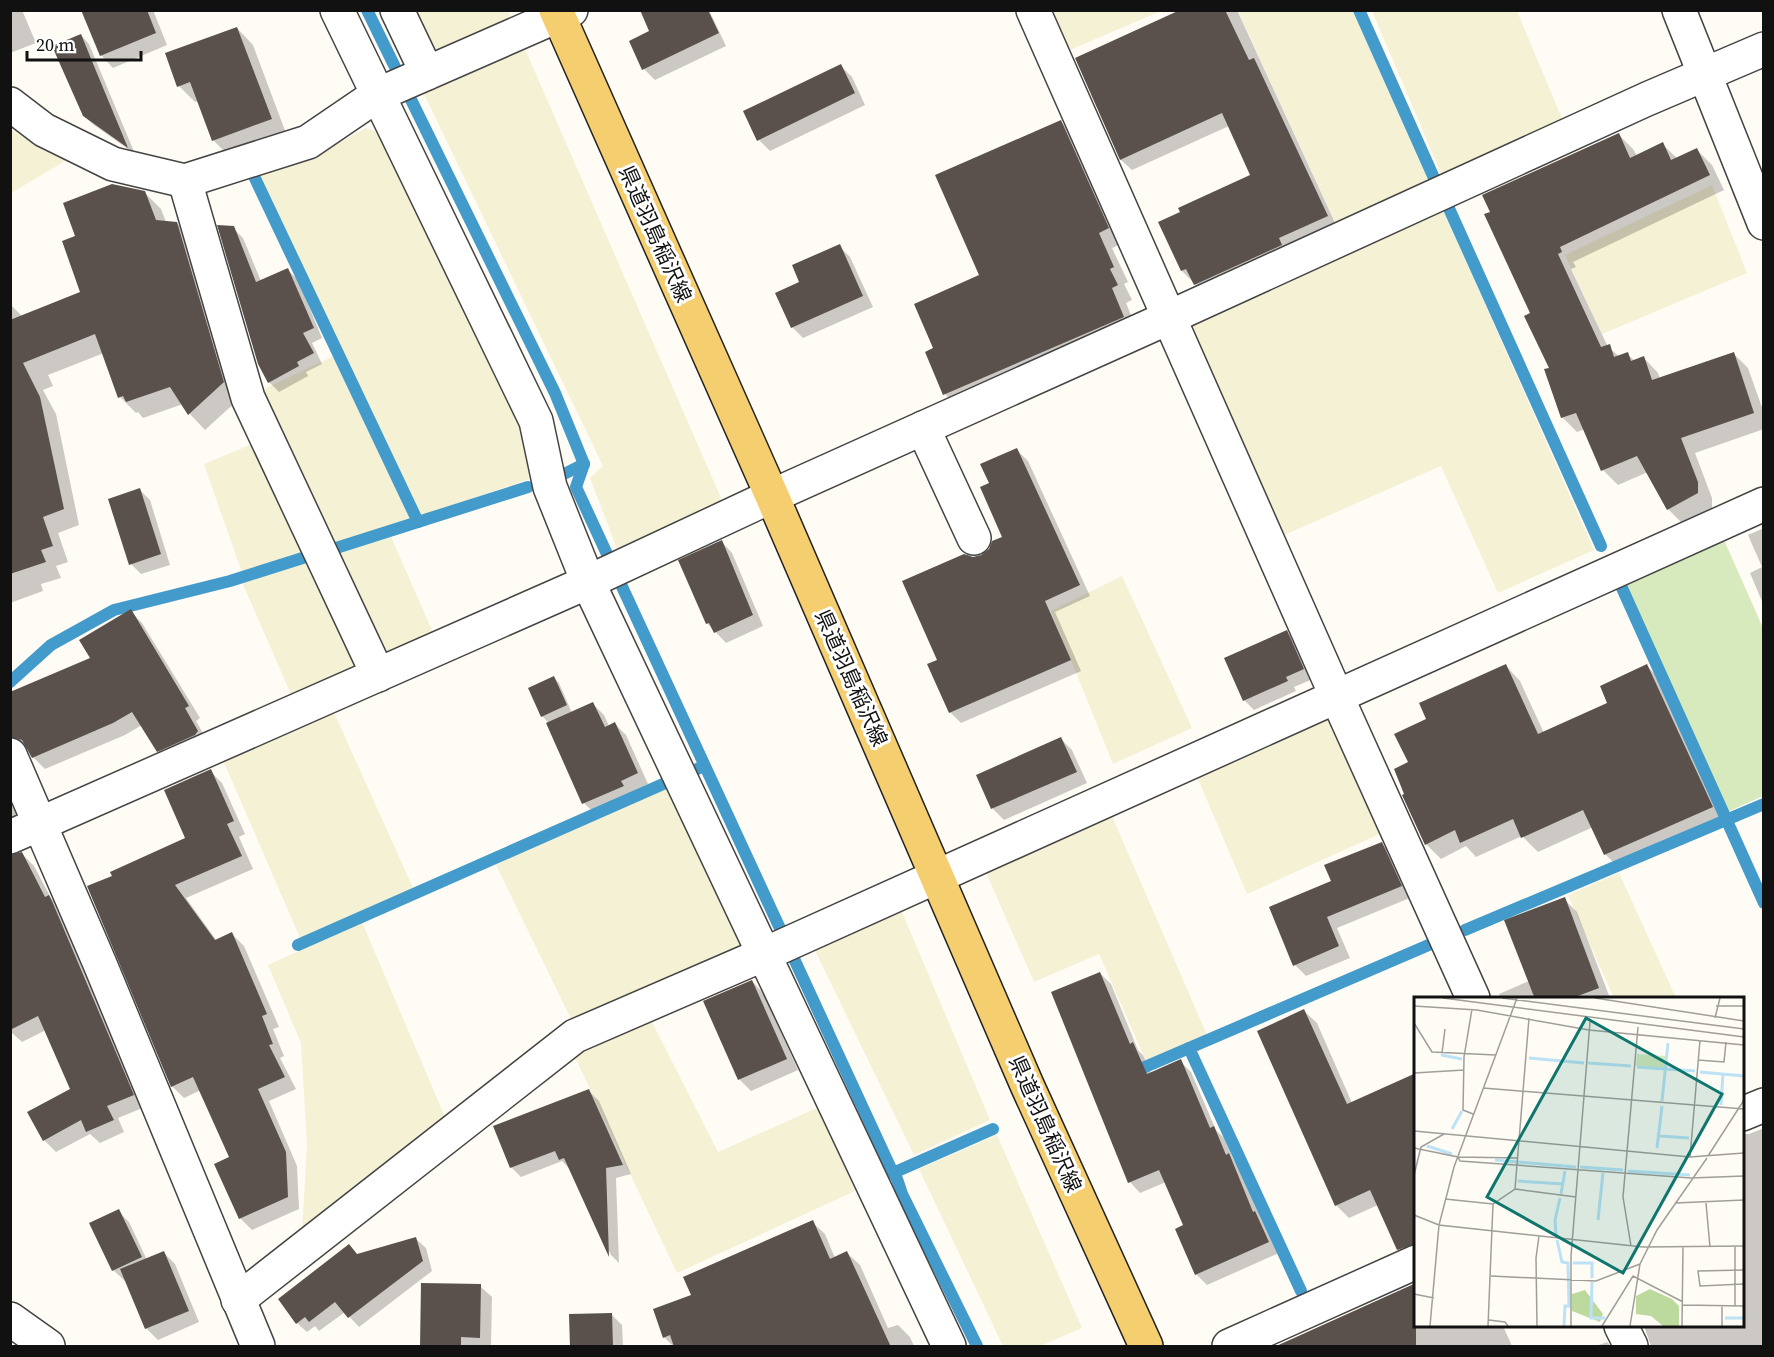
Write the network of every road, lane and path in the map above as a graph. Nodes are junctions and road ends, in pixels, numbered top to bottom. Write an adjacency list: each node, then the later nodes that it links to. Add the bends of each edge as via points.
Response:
1 (337, 10): 8 (street)
2 (397, 10): 8 (street)
3 (1033, 10): 12 (street)
4 (1679, 10): 7 (street)
5 (562, 12): 8 (street); 14 (main road, 県道羽島稲沢線)
6 (1764, 49): 7 (street)
7 (1703, 74): 11 (street); 12 (street)
8 (401, 85): 10 (street, via 308,142); 17 (street, via 536,421 550,487)
9 (10, 104): 10 (street, via 44,130 113,164)
10 (184, 181): 18 (street, via 248,398)
11 (1764, 223)
12 (1170, 317): 13 (street); 19 (street)
13 (923, 428): 14 (street); 16 (street)
14 (772, 496): 17 (street); 23 (main road, 県道羽島稲沢線)
15 (1764, 504): 19 (street)
16 (974, 538)
17 (608, 573): 18 (street); 24 (street)
18 (378, 675): 21 (street)
19 (1336, 695): 23 (street); 25 (street)
20 (10, 755): 21 (street)
21 (40, 823): 22 (street); 29 (street)
22 (10, 837)
23 (938, 876): 24 (street); 35 (main road, 県道羽島稲沢線, via 1027,1085)
24 (782, 946): 29 (street, via 575,1036); 34 (street)
25 (1472, 997)
26 (1764, 1105): 27 (street)
27 (1744, 1114)
28 (1414, 1263): 36 (street)
29 (238, 1300): 33 (street)
30 (10, 1319): 32 (street)
31 (1621, 1327): 37 (street)
32 (48, 1347)
33 (258, 1347)
34 (949, 1347)
35 (1146, 1347)
36 (1229, 1347)
37 (1631, 1347)

